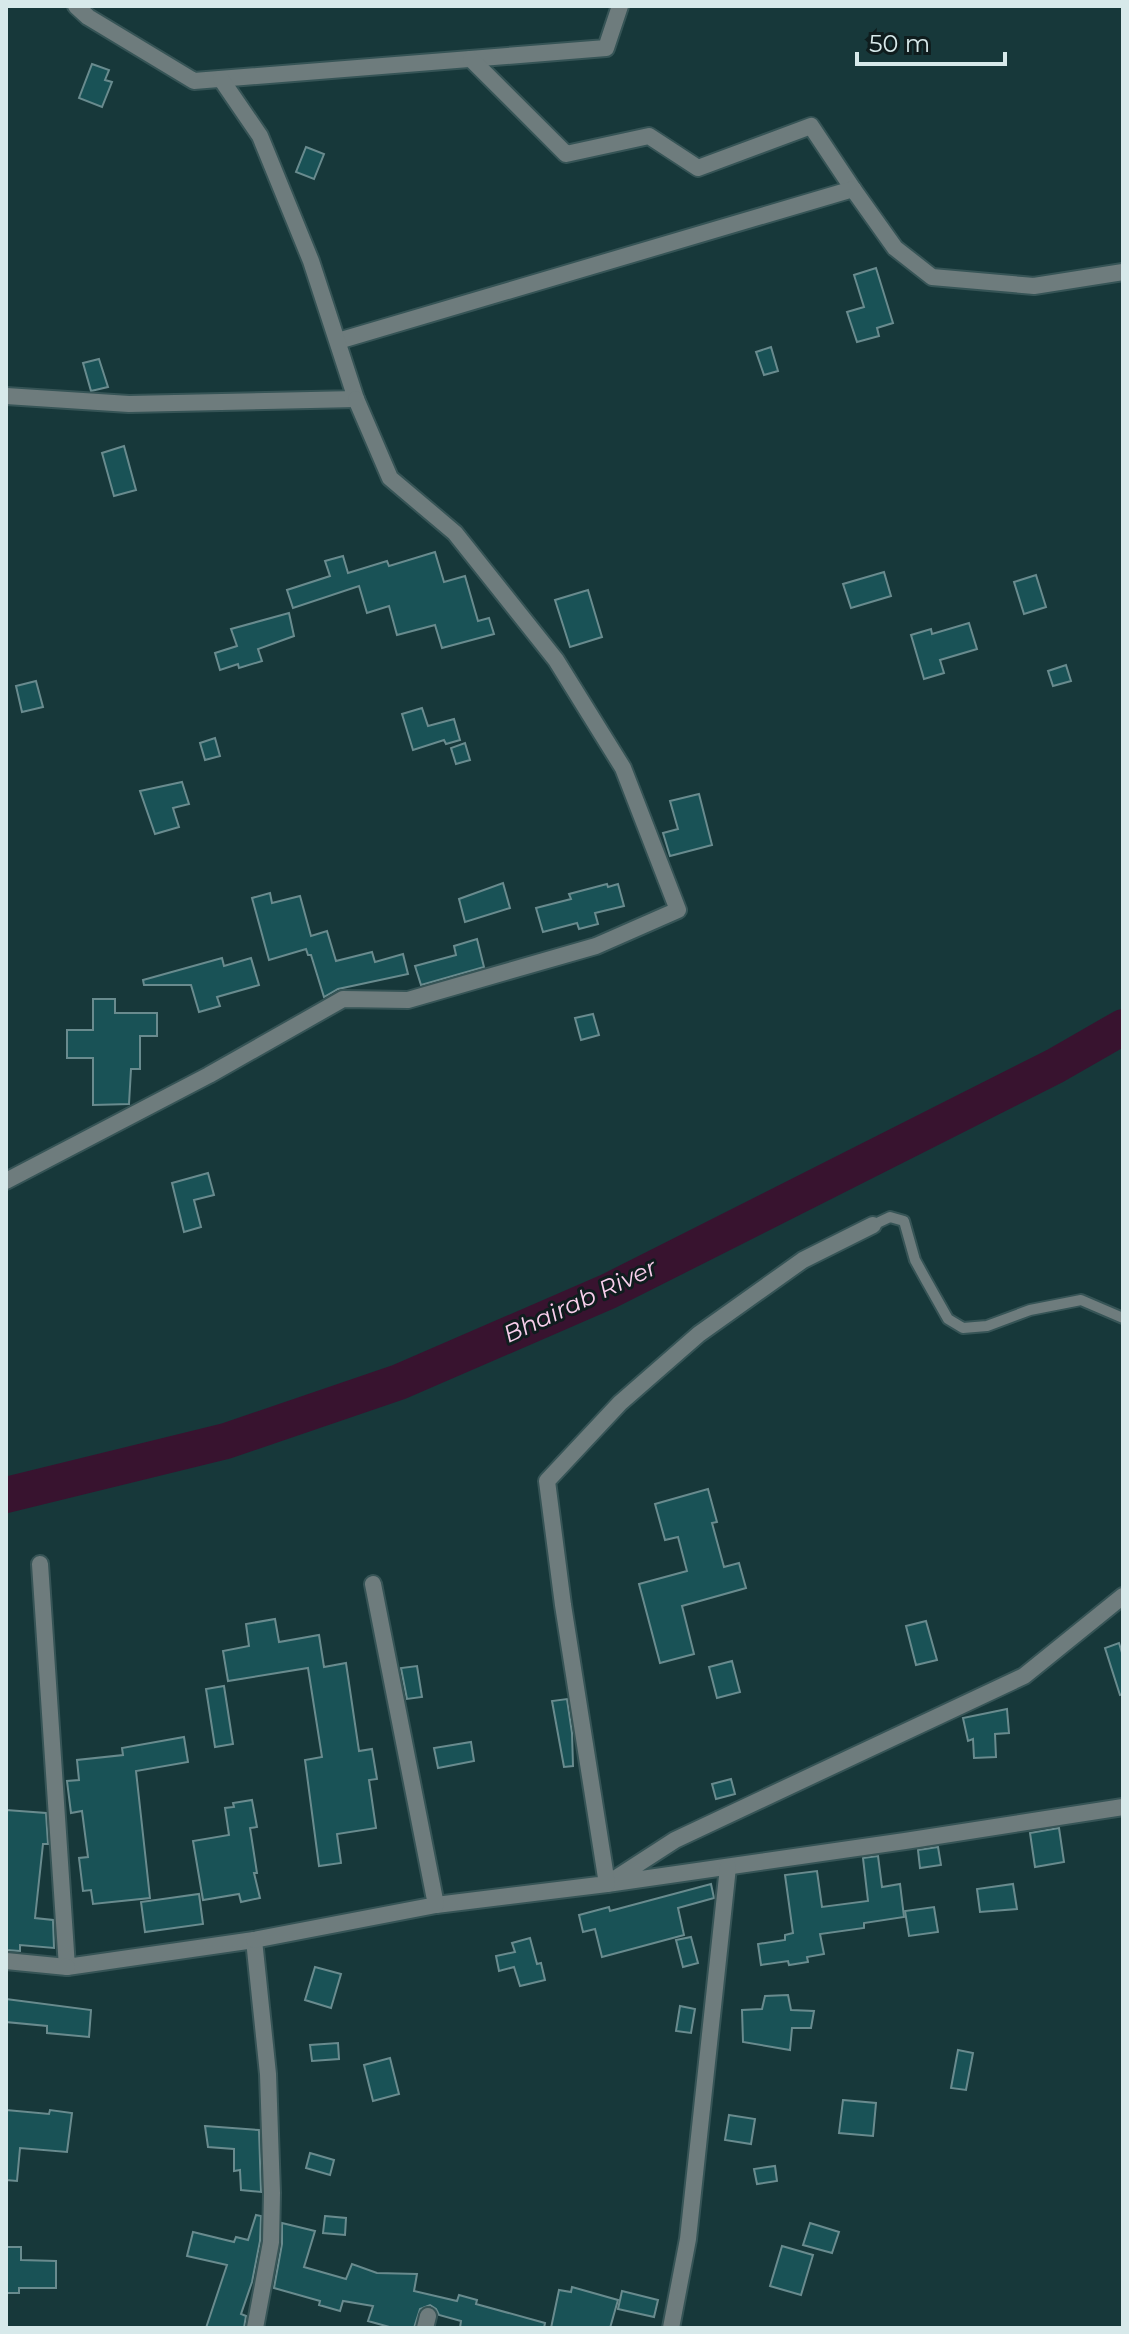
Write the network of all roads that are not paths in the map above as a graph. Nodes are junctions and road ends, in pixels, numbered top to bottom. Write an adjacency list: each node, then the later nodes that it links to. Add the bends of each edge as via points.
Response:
1 (76, 6): 4 (street, via 194,81)
2 (620, 6): 3 (street, via 606,48)
3 (471, 59): 4 (street); 5 (street, via 566,154 649,136 698,168 811,126)
4 (221, 79): 7 (street, via 260,136)
5 (853, 189): 6 (street, via 895,248 932,277 1034,286); 7 (street)
6 (1123, 272)
7 (338, 341): 9 (street)
8 (6, 396): 9 (street, via 129,404)
9 (356, 399): 10 (street, via 390,478 455,533 556,660 623,768 678,910 596,946 408,1000 343,999)
10 (6, 1181)
11 (873, 1225): 12 (lane, via 890,1217 904,1221 915,1260 948,1319 963,1328 1081,1300); 18 (street, via 803,1260 699,1334 620,1403 547,1481)
12 (1123, 1318)
13 (40, 1564): 22 (street)
14 (373, 1584): 19 (street)
15 (1123, 1596): 18 (street, via 1024,1676 675,1840)
16 (1123, 1807): 17 (street)
17 (728, 1867): 18 (street); 24 (street, via 688,2239)
18 (607, 1884): 19 (street)
19 (436, 1905): 20 (street)
20 (254, 1940): 22 (street); 23 (street, via 268,2074 272,2193 271,2242)
21 (6, 1961): 22 (street)
22 (67, 1967)
23 (255, 2328)
24 (671, 2328)

